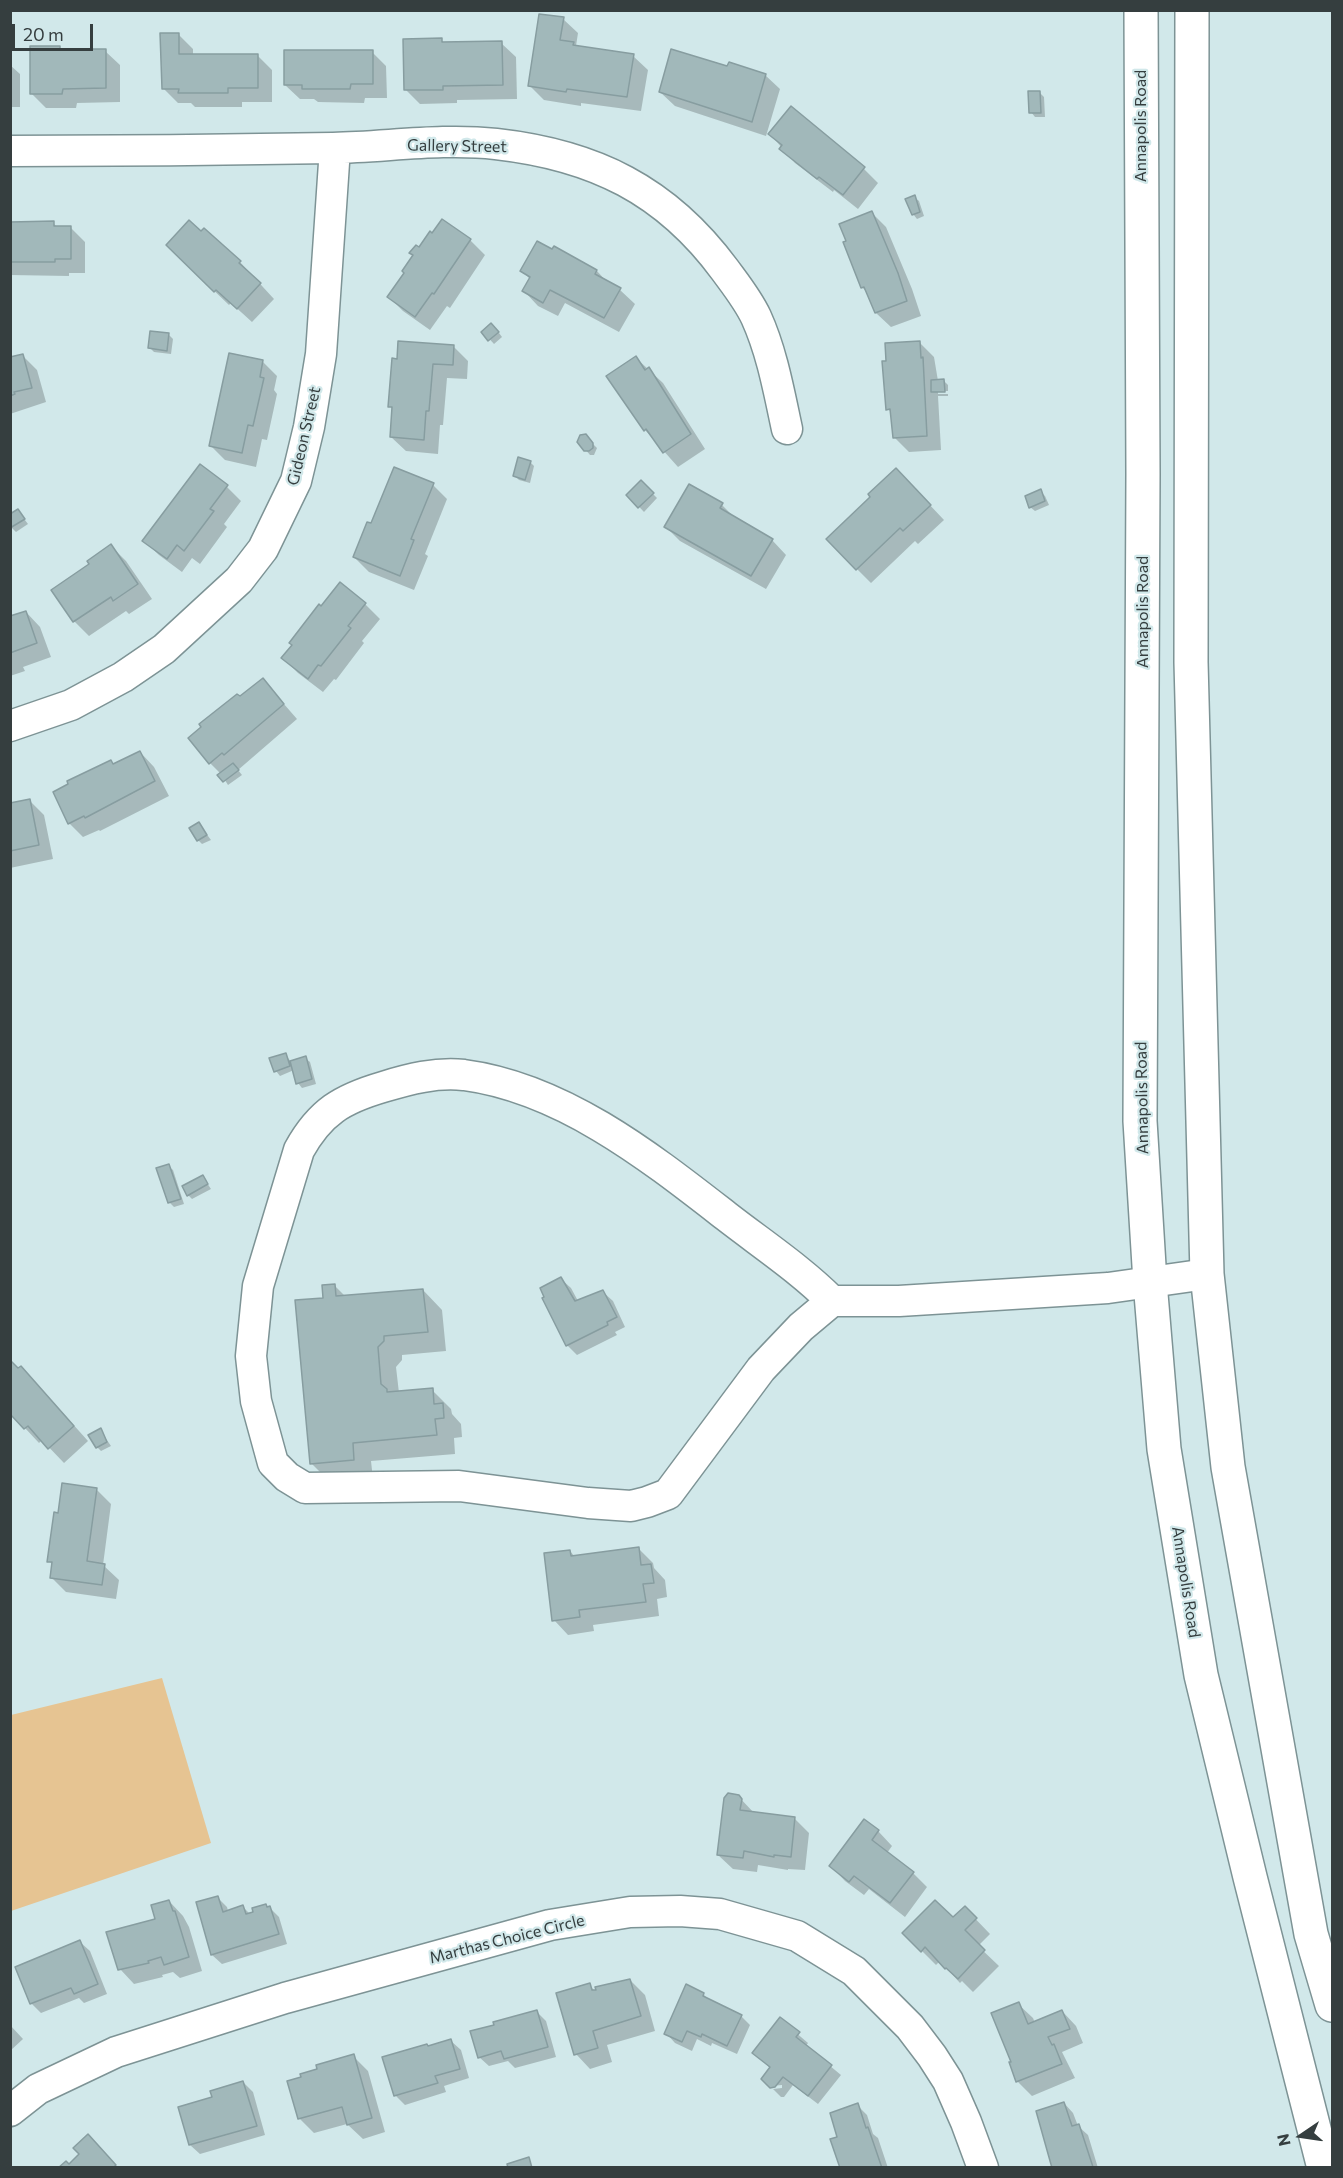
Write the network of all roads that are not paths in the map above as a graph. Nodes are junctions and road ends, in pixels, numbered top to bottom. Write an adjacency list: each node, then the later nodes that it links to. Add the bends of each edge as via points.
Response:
1 (1141, 10): 8 (main road, Annapolis Road, via 1140,1121)
2 (1192, 10): 7 (main road, via 1191,662)
3 (335, 148): 4 (street, Gallery Street); 5 (street, Gallery Street, via 494,143 552,153 628,181 677,217 713,253 746,299 764,337); 6 (street, Gideon Street, via 321,354 309,427 296,481 263,549 239,579 164,649 71,705)
4 (10, 151)
5 (787, 429)
6 (10, 726)
7 (1207, 1274): 8 (street); 10 (main road, via 1228,1467 1311,1934)
8 (1150, 1282): 9 (street, via 899,1301); 13 (main road, Annapolis Road, via 1164,1449 1201,1675)
9 (832, 1301): 9 (street, via 810,1279 682,1182 618,1136 574,1112 522,1090 462,1075 415,1077 347,1100 326,1113 299,1150 258,1286 251,1356 256,1401 273,1462 305,1488 459,1486 631,1506 668,1494 761,1369)
10 (1332, 2005)
11 (10, 2111): 12 (street, Marthas Choice Circle, via 38,2089 116,2052 285,1998 550,1925 630,1912 680,1911 720,1914 797,1936 854,1971 910,2027 948,2081)
12 (983, 2168)
13 (1324, 2168)

